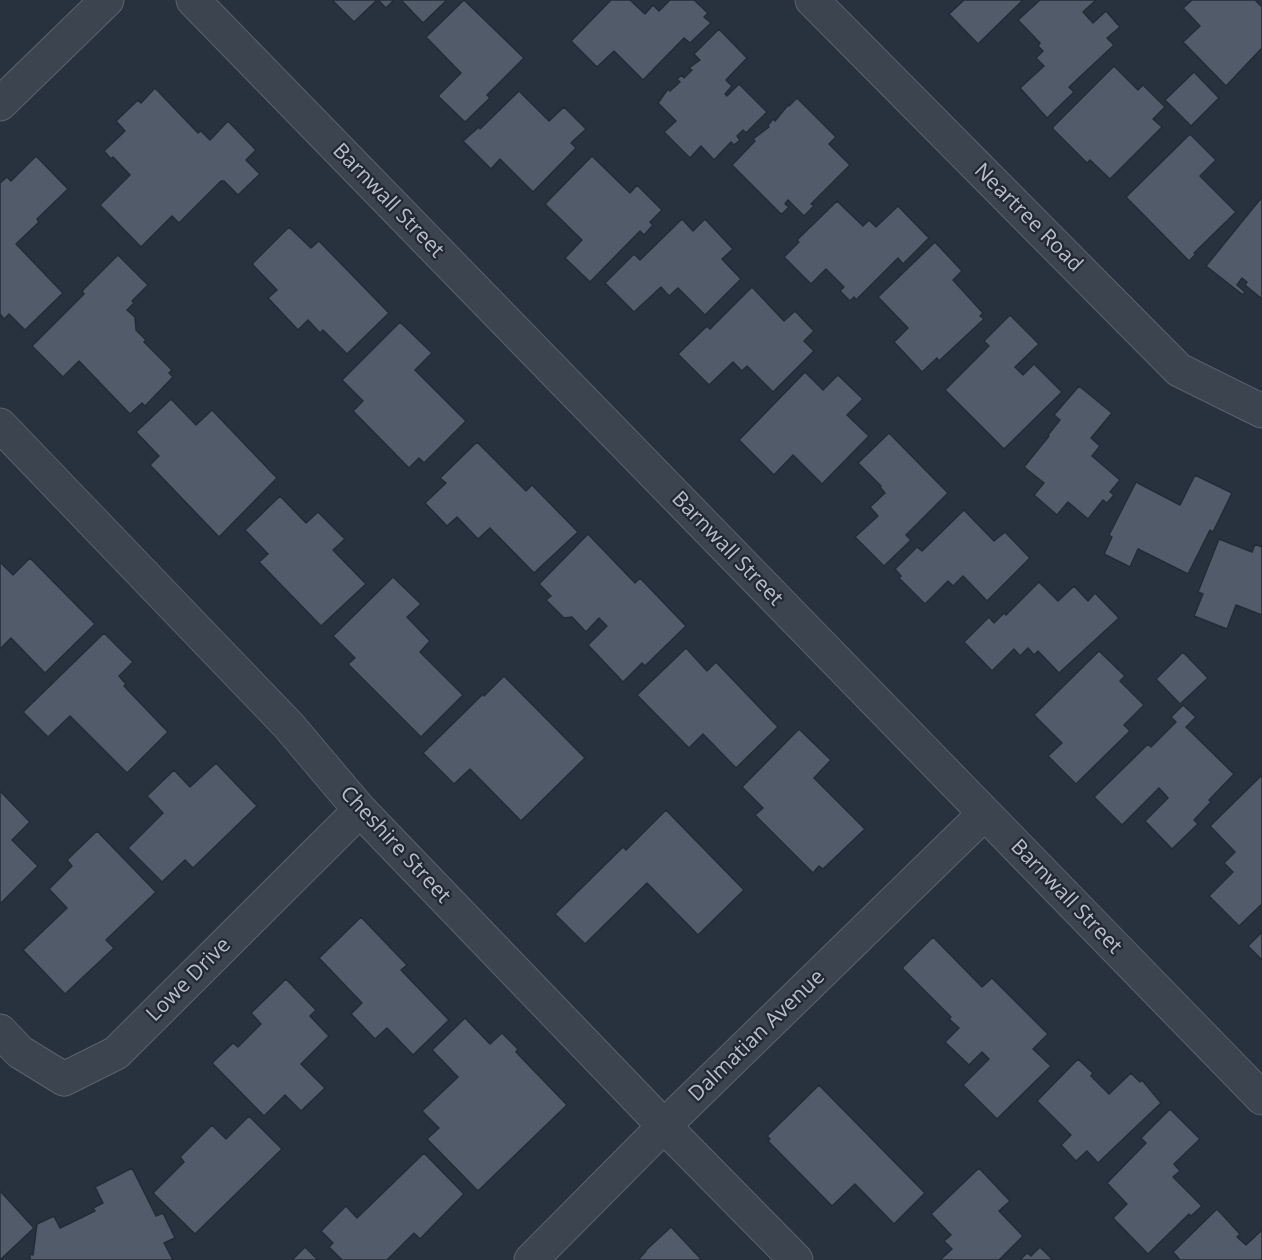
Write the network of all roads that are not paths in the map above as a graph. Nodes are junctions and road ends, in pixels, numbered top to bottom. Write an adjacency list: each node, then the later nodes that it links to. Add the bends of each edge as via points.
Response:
1 (107, 0): 4 (street)
2 (193, 0): 8 (street, Barnwall Street)
3 (812, 0): 5 (street, Neartree Road, via 1179,370)
4 (0, 104)
5 (1262, 411)
6 (0, 425): 7 (street, Cheshire Street, via 289,726)
7 (360, 810): 9 (street, Lowe Drive, via 116,1053 64,1079 20,1052); 11 (street, Cheshire Street)
8 (984, 813): 10 (street, Barnwall Street); 11 (street, Dalmatian Avenue)
9 (0, 1031)
10 (1262, 1098)
11 (664, 1126): 12 (street, Dalmatian Avenue); 13 (street, Cheshire Street)
12 (531, 1260)
13 (796, 1260)

